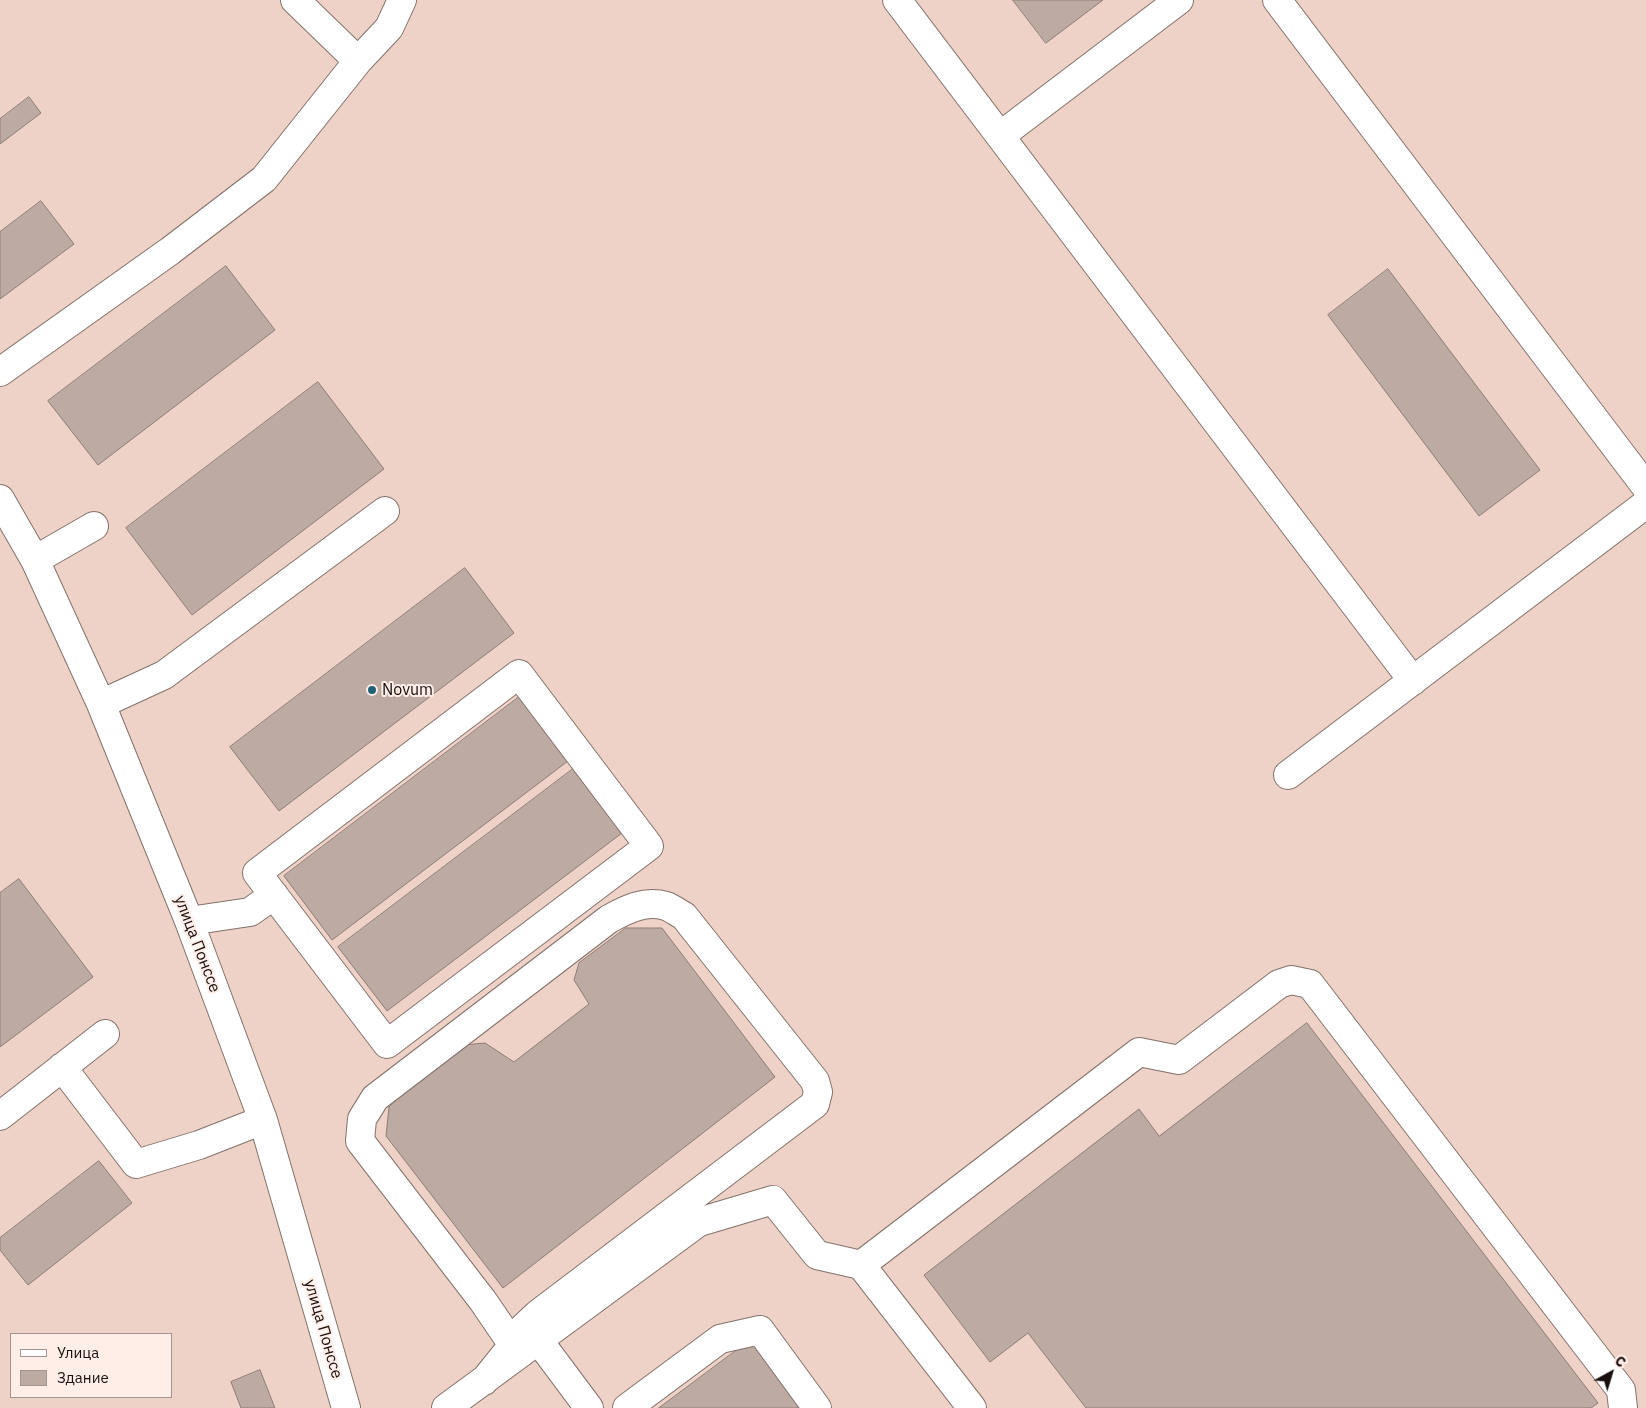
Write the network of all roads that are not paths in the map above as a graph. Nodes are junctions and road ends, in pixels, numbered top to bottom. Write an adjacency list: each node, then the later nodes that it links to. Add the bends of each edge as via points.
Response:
1 (295, 0): 6 (street)
2 (402, 0): 6 (street, via 389,28)
3 (897, 0): 7 (street)
4 (1179, 0): 7 (street)
5 (1277, 0): 9 (street)
6 (358, 61): 8 (street, via 264,179 170,252)
7 (1000, 136): 15 (street)
8 (0, 372)
9 (1646, 487)
10 (0, 500): 14 (street, улица Понссе)
11 (1646, 504): 15 (street)
12 (385, 511): 16 (street, via 164,675)
13 (94, 526): 14 (street)
14 (34, 560): 16 (street, улица Понссе)
15 (1413, 681): 17 (street)
16 (101, 704): 19 (street, улица Понссе)
17 (1288, 775)
18 (274, 895): 18 (street, via 257,873 519,674 649,846 387,1044); 19 (street, via 250,912)
19 (189, 921): 23 (street, улица Понссе)
20 (105, 1034): 21 (street)
21 (62, 1067): 22 (street); 23 (street, via 136,1164 199,1145)
22 (0, 1116)
23 (263, 1120): 26 (street, улица Понссе)
24 (861, 1265): 25 (street, via 816,1255 773,1200 699,1222); 31 (street); 32 (street, via 1139,1052 1179,1060 1278,984 1291,980 1310,984 1621,1390)
25 (526, 1343): 25 (street, via 522,1330 538,1314 815,1104 818,1092 815,1081 684,916 667,906 633,906 609,919 375,1098 362,1119 360,1141 483,1301); 27 (street); 28 (street)
26 (346, 1408)
27 (446, 1408)
28 (589, 1408)
29 (627, 1408): 30 (street, via 720,1339 760,1330)
30 (817, 1408)
31 (972, 1408)
32 (1623, 1408)

